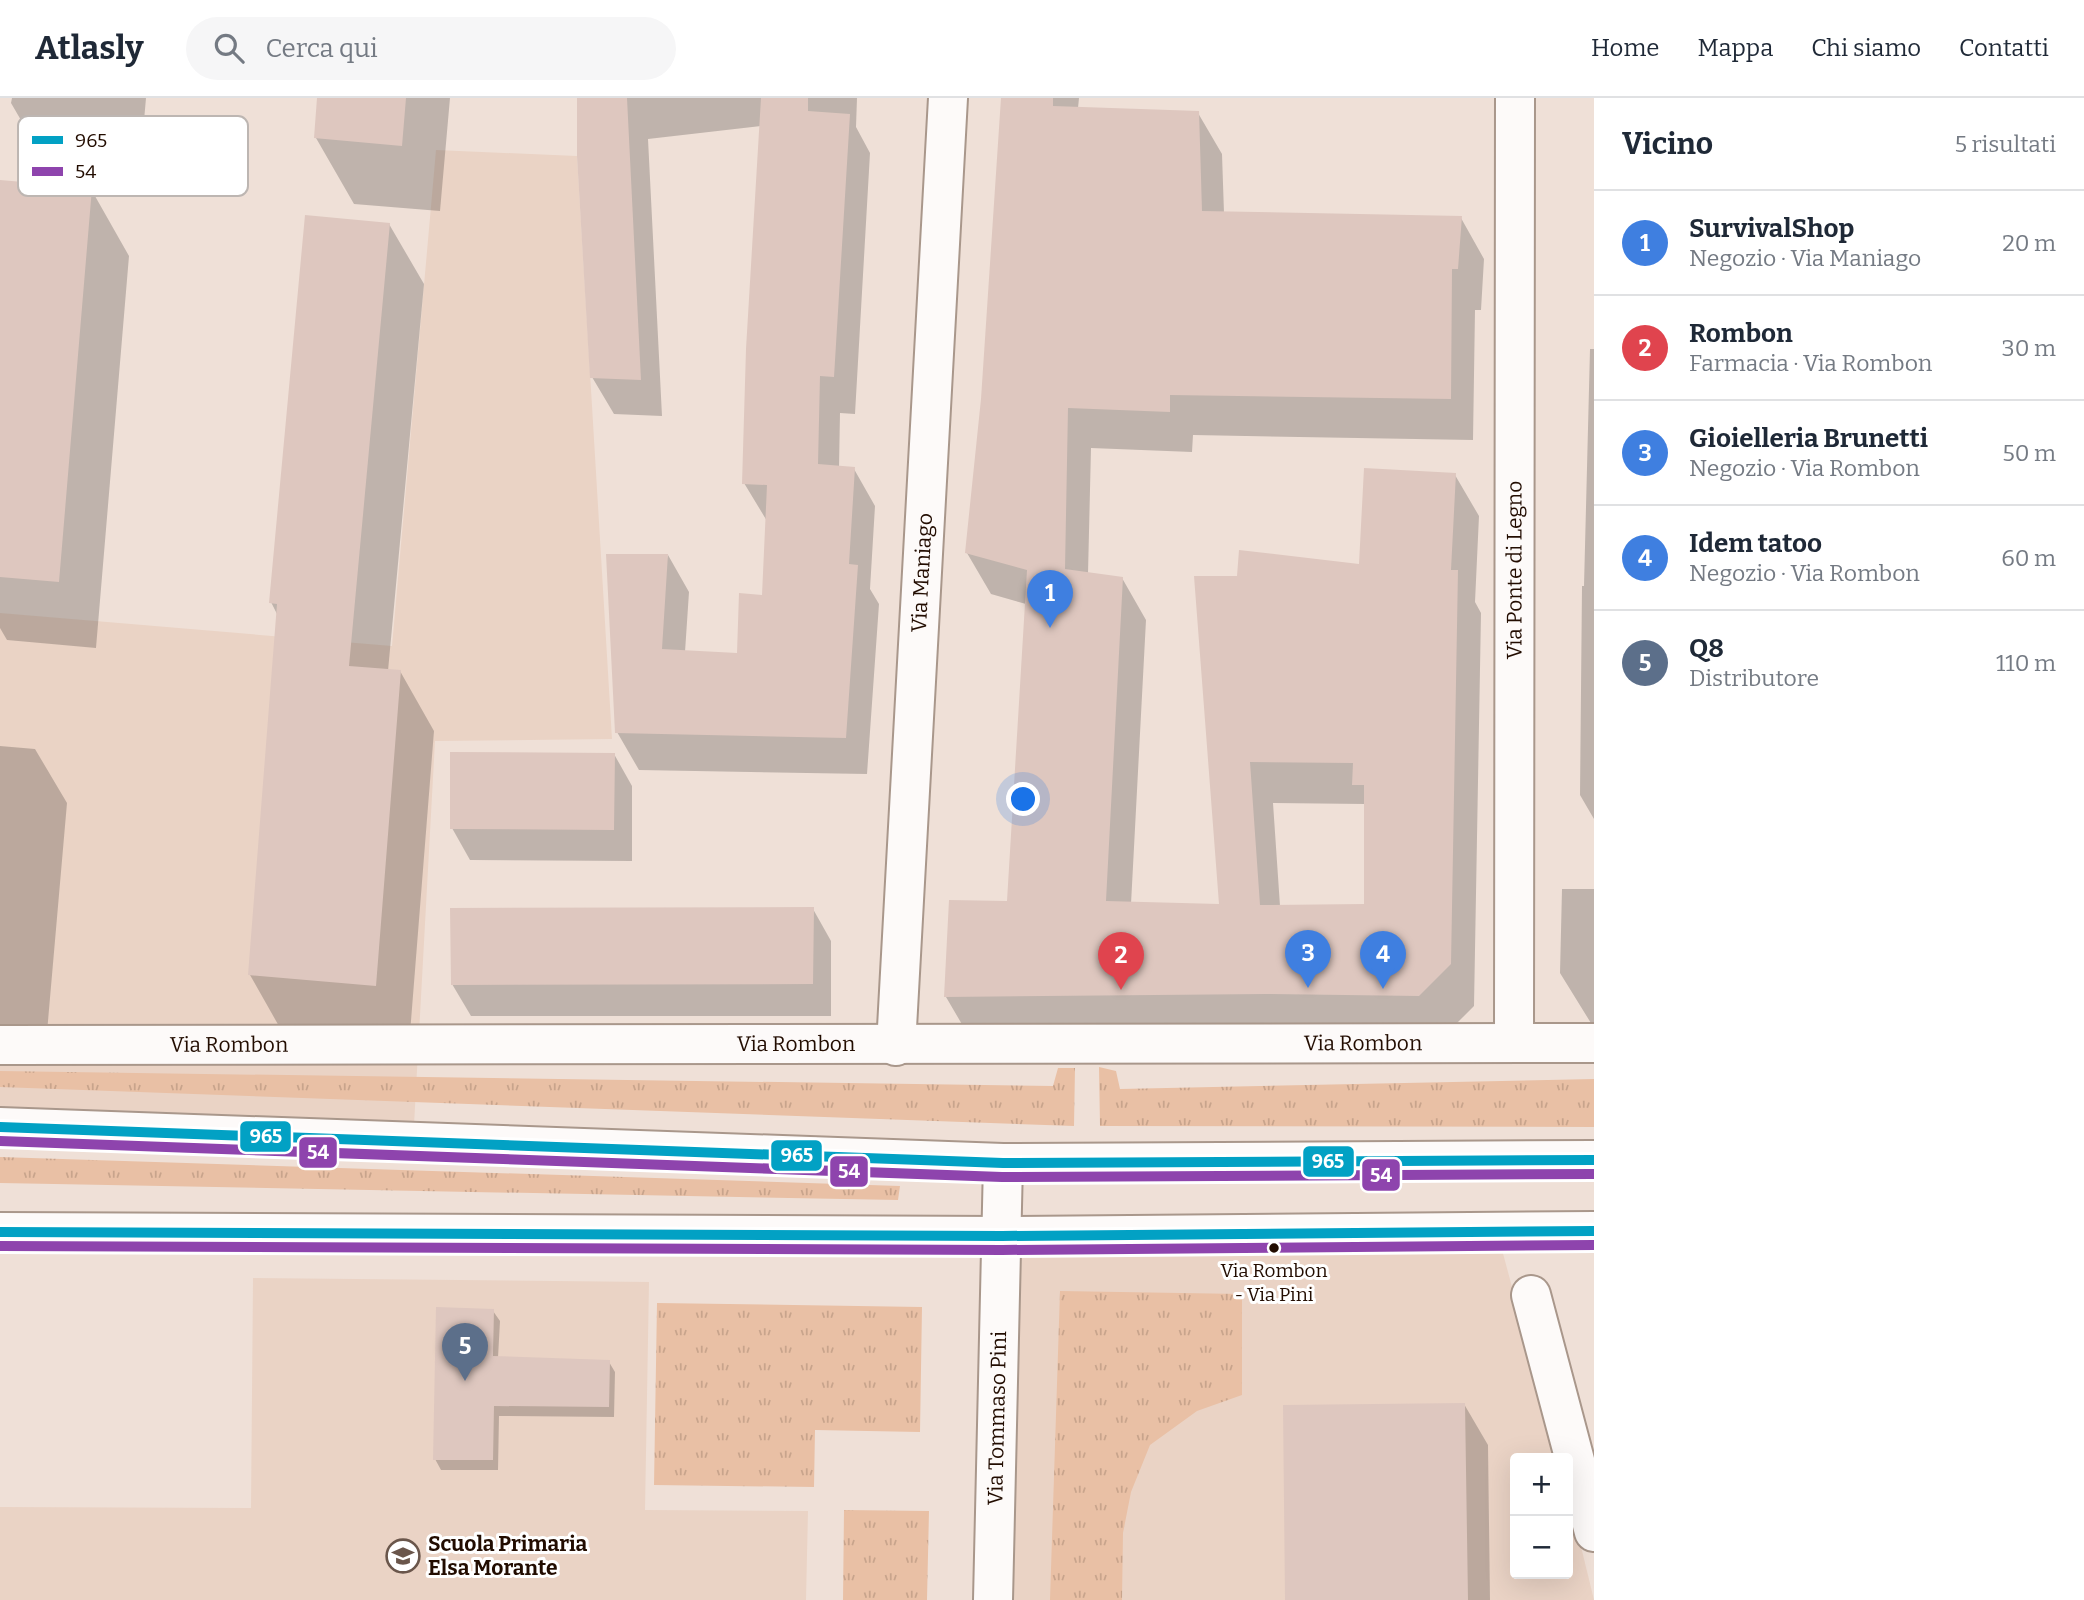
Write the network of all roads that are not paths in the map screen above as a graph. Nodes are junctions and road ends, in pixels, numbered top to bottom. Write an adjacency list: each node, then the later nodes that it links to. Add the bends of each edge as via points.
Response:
1 (948, 98): 6 (street, Via Maniago)
2 (1516, 98): 3 (street, Via Ponte di Legno)
3 (1514, 1042): 4 (street, Via Rombon); 6 (street, Via Rombon)
4 (1594, 1043)
5 (0, 1045): 6 (street, Via Rombon)
6 (896, 1046)
7 (0, 1127): 9 (street)
8 (1594, 1160): 9 (street)
9 (1003, 1163): 12 (street)
10 (1594, 1231): 12 (street)
11 (0, 1232): 12 (street)
12 (1002, 1236): 15 (street, Via Tommaso Pini)
13 (1531, 1295): 14 (street)
14 (1594, 1532)
15 (993, 1600)

